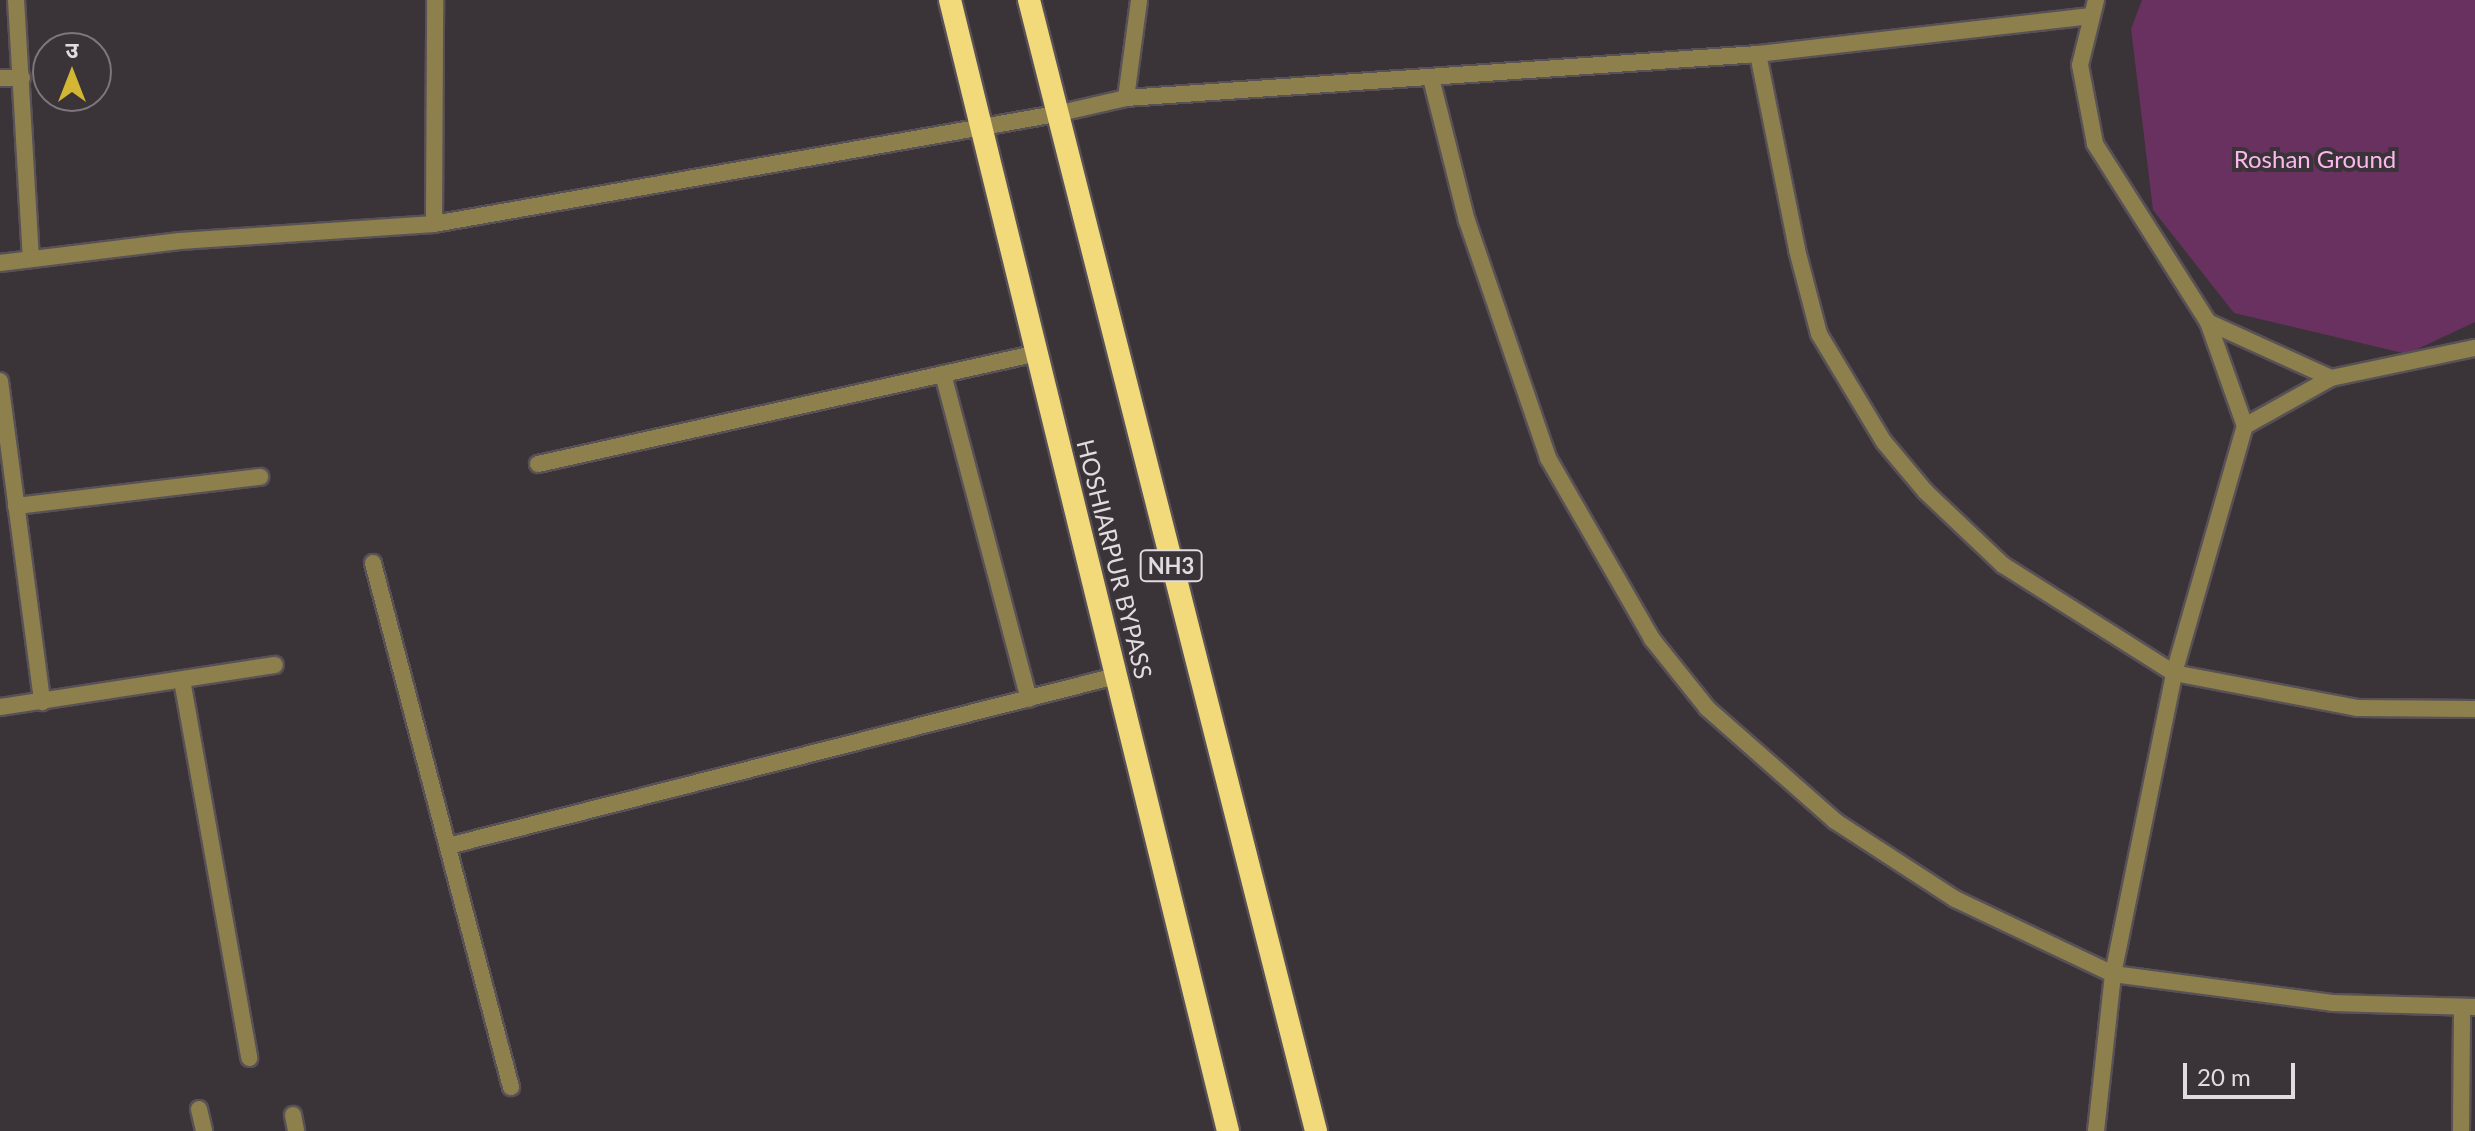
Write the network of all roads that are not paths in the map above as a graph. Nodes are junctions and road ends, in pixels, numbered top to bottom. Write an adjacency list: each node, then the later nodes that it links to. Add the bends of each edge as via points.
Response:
1 (16, 0): 9 (street)
2 (435, 0): 14 (street)
3 (950, 0): 13 (highway, HOSHIARPUR BYPASS)
4 (1029, 0): 12 (highway, NH3)
5 (1139, 0): 11 (street)
6 (2093, 8): 7 (street); 17 (street, via 2080,65 2095,144)
7 (1758, 54): 10 (street); 29 (street, via 1819,334 1884,442 1926,492 2003,565)
8 (0, 78): 9 (street)
9 (22, 78): 15 (street)
10 (1431, 78): 11 (street); 37 (street, via 1467,221 1548,458 1652,639 1707,708 1835,821 1955,899)
11 (1126, 98): 12 (street)
12 (1056, 114): 13 (street); 44 (highway, NH3)
13 (984, 130): 14 (street); 19 (highway, HOSHIARPUR BYPASS)
14 (434, 224): 15 (street, via 180,241)
15 (31, 259): 16 (street)
16 (0, 263)
17 (2208, 322): 21 (street); 23 (street)
18 (2475, 348): 21 (street)
19 (1038, 353): 20 (street); 30 (highway, HOSHIARPUR BYPASS)
20 (943, 374): 24 (street); 32 (street)
21 (2331, 378): 23 (street)
22 (0, 381): 26 (street)
23 (2245, 426): 29 (street)
24 (538, 464)
25 (260, 477): 26 (street)
26 (16, 506): 33 (street)
27 (373, 563): 36 (street)
28 (275, 665): 31 (street)
29 (2174, 673): 35 (street, via 2357,708); 37 (street)
30 (1116, 676): 32 (street); 43 (highway, HOSHIARPUR BYPASS)
31 (182, 680): 33 (street); 39 (street)
32 (1029, 699): 36 (street)
33 (42, 702): 34 (street)
34 (0, 707)
35 (2475, 709)
36 (448, 846): 40 (street)
37 (2113, 974): 38 (street, via 2332,1003); 45 (street)
38 (2468, 1008): 46 (street)
39 (249, 1058)
40 (511, 1087)
41 (199, 1109): 42 (street)
42 (204, 1131)
43 (1228, 1131)
44 (1316, 1131)
45 (2096, 1131)
46 (2461, 1131)

